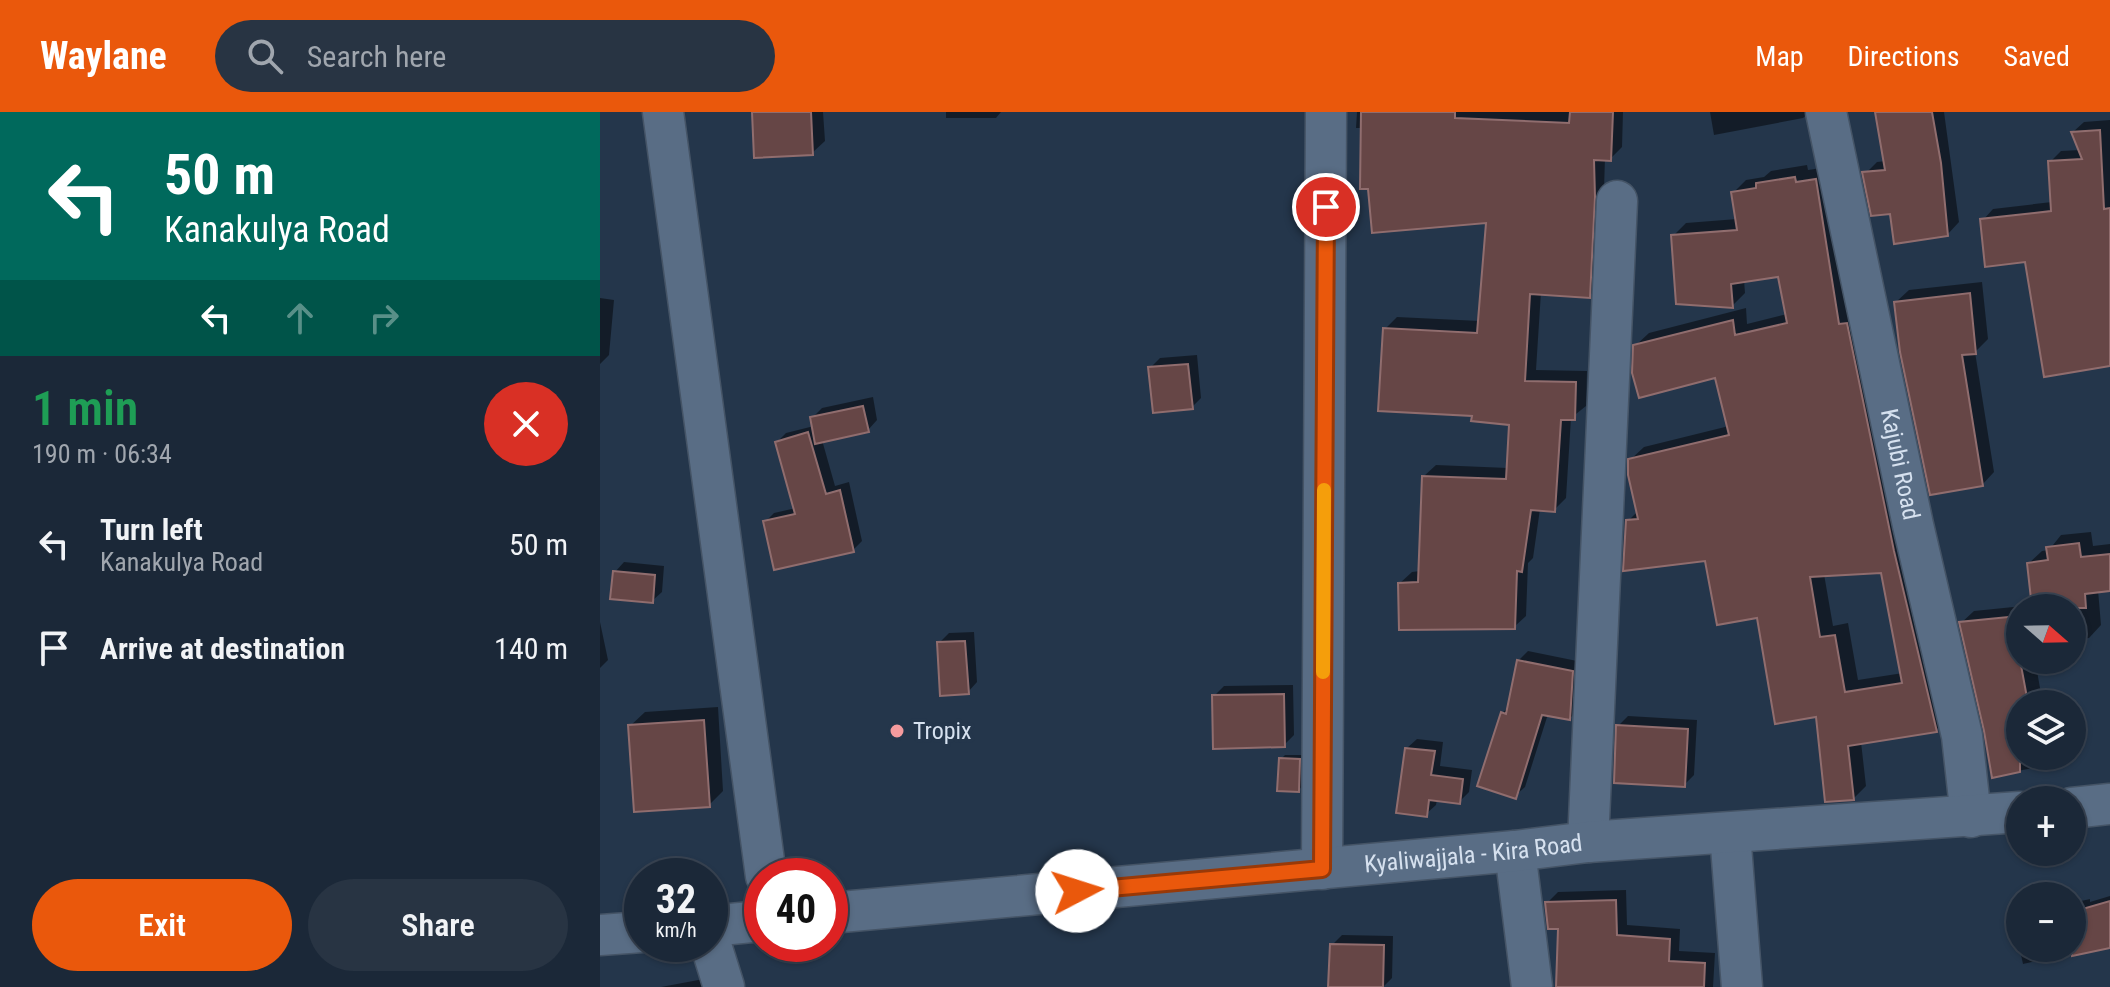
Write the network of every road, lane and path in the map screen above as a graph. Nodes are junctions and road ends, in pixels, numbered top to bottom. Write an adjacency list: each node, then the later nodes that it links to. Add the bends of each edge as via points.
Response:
1 (663, 112): 12 (street)
2 (1326, 112): 13 (street)
3 (1826, 112): 8 (street, Kajubi Road, via 1962,736)
4 (1617, 201): 10 (street)
5 (2110, 804): 6 (street)
6 (2086, 807)
7 (2006, 813): 8 (street, Kyaliwajjala - Kira Road)
8 (1971, 817): 9 (street, Kyaliwajjala - Kira Road)
9 (1730, 833): 10 (street, Kyaliwajjala - Kira Road); 20 (street)
10 (1588, 842): 11 (street, Kyaliwajjala - Kira Road)
11 (1515, 851): 13 (street, Kyaliwajjala - Kira Road); 19 (street)
12 (764, 858)
13 (1322, 869): 14 (street, Kyaliwajjala - Kira Road)
14 (848, 911)
15 (624, 933): 16 (street)
16 (600, 935)
17 (716, 962): 18 (street)
18 (724, 987)
19 (1532, 987)
20 (1742, 987)

